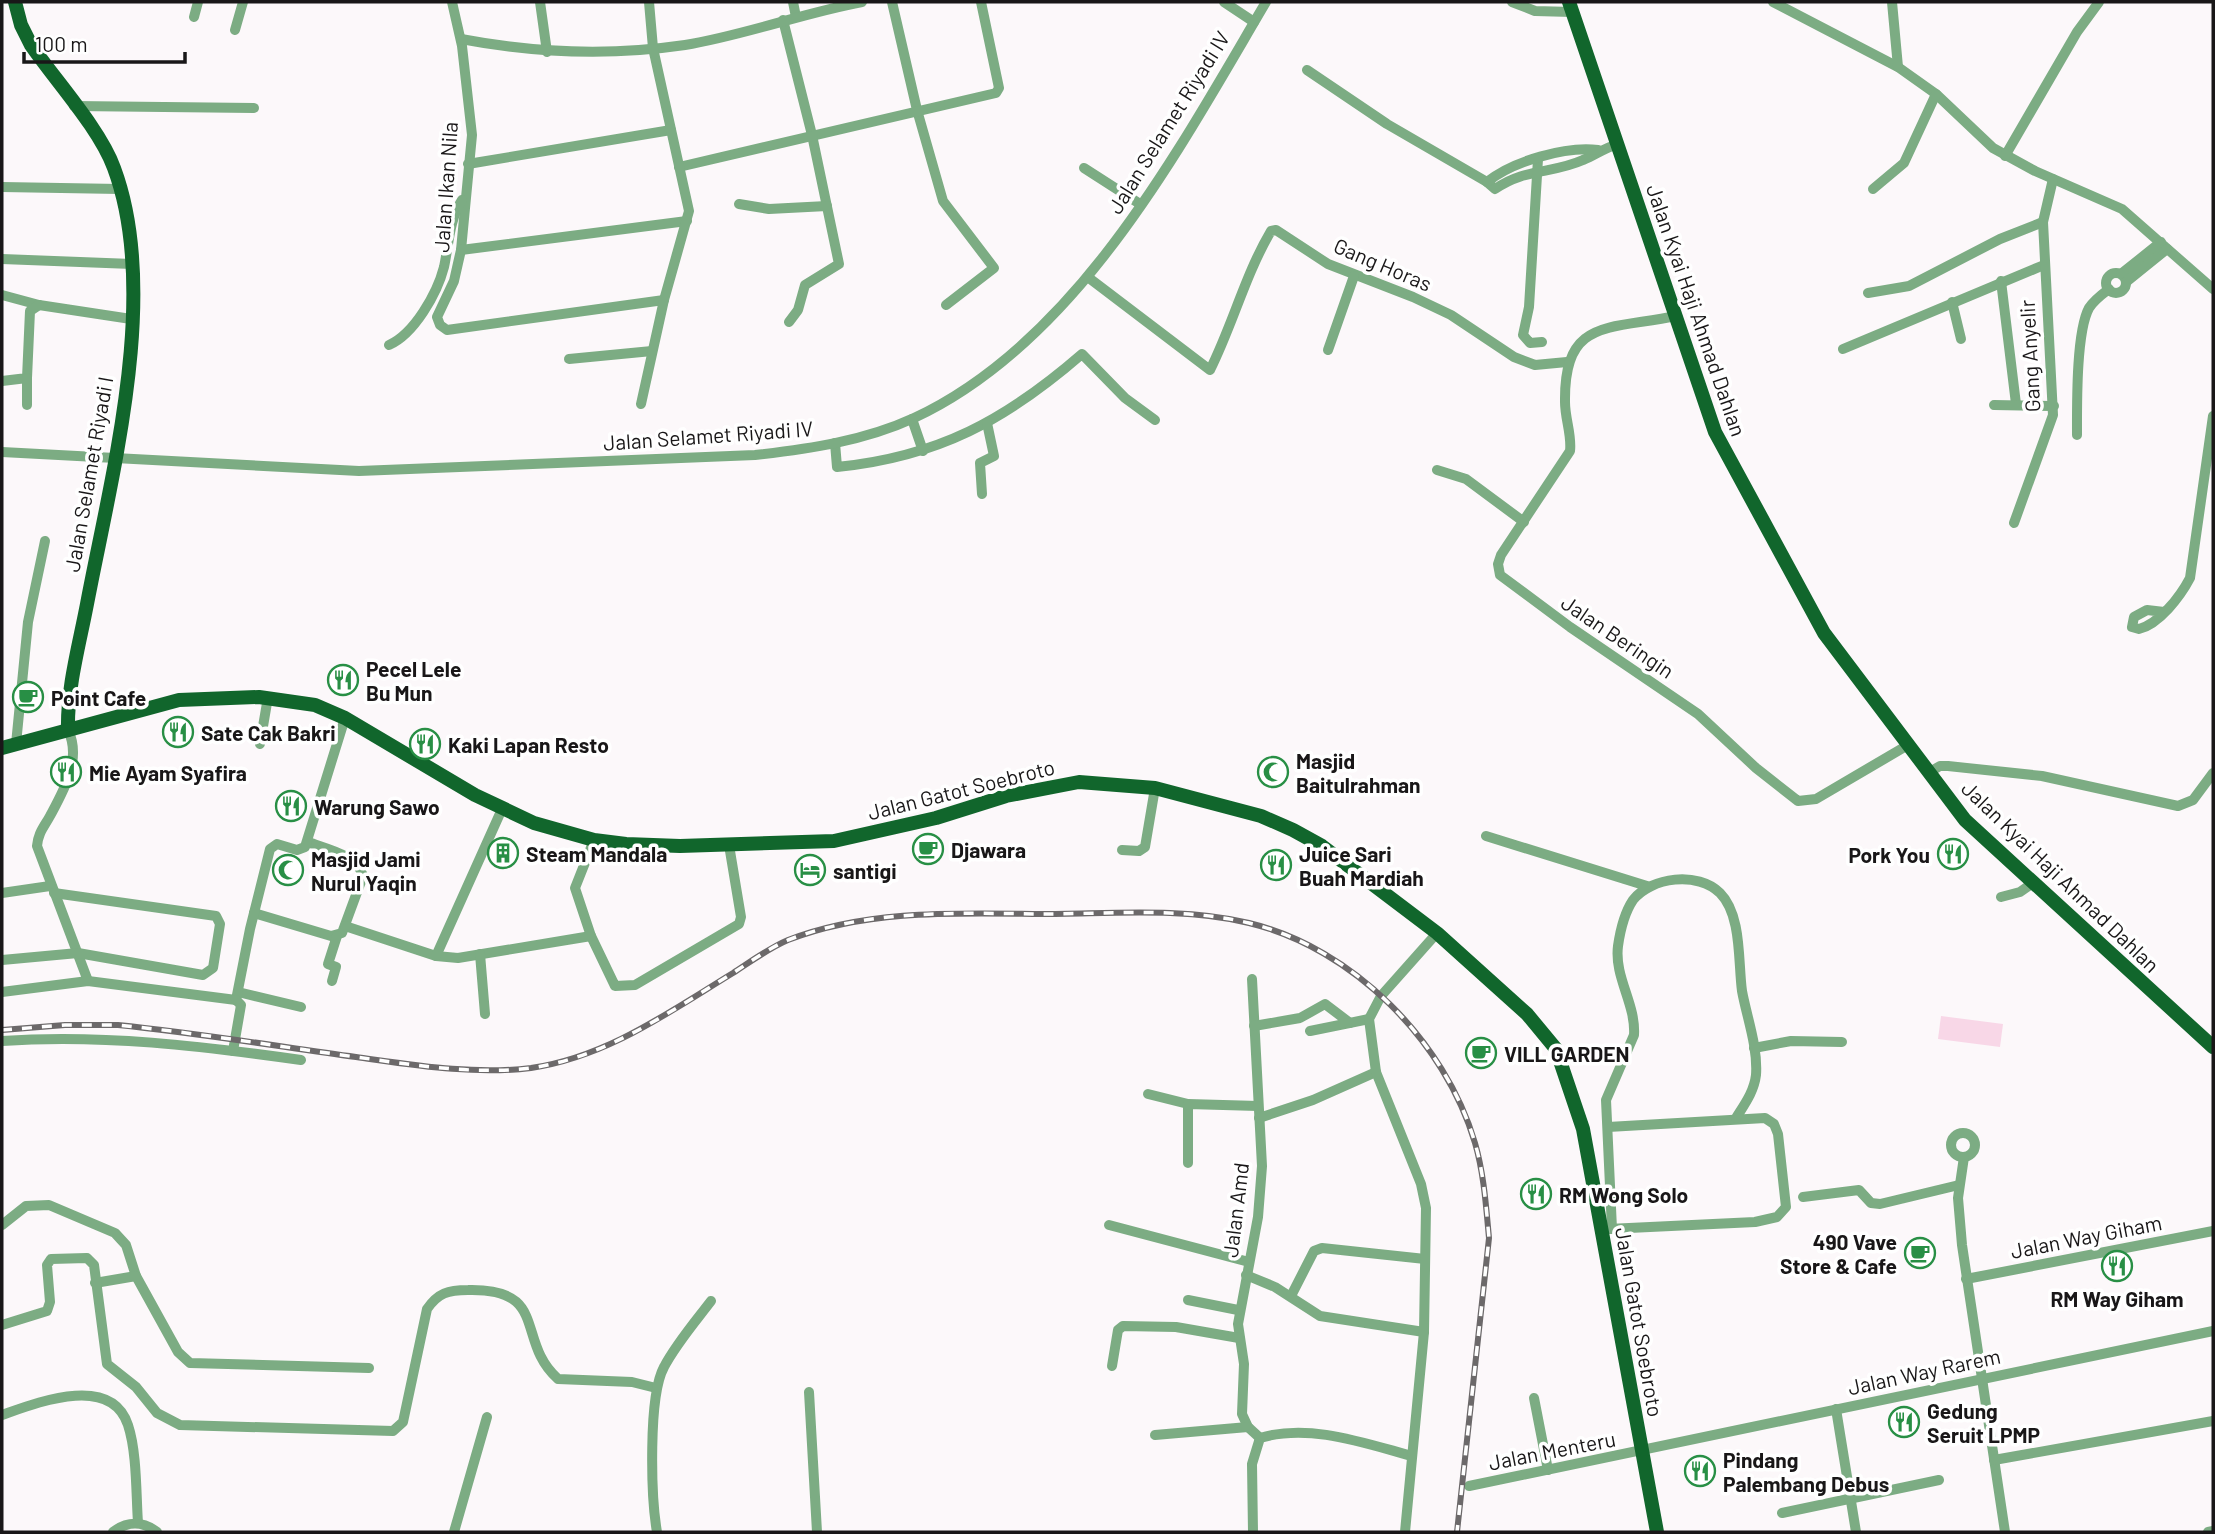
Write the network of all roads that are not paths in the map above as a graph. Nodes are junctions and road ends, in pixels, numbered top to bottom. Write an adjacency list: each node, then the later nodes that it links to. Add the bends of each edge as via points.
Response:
1 (15, 2): 29 (main road, Jalan Selamet Riyadi I, via 26,37)
2 (198, 2): 18 (street)
3 (243, 2): 22 (street)
4 (452, 2): 23 (street, Jalan Ikan Nila)
5 (540, 2): 25 (street)
6 (649, 2): 24 (street)
7 (793, 2): 19 (street)
8 (862, 2): 19 (street)
9 (892, 2): 31 (street)
10 (981, 2): 31 (street, via 998,90)
11 (1224, 2): 21 (street)
12 (1266, 2): 21 (street, Jalan Selamet Riyadi IV)
13 (1511, 2): 17 (street, via 1535,11)
14 (1773, 2): 26 (street)
15 (1892, 2): 26 (street)
16 (2099, 2): 35 (street)
17 (1570, 7): 34 (main road, Jalan Kyai Haji Ahmad Dahlan)
18 (194, 17)
19 (796, 17): 20 (street)
20 (783, 20): 24 (street); 33 (street)
21 (1254, 22): 46 (street, Jalan Selamet Riyadi IV)
22 (235, 30)
23 (461, 39): 25 (street); 36 (street, Jalan Ikan Nila, via 472,135)
24 (653, 48): 25 (street); 32 (street)
25 (547, 52)
26 (1898, 67): 28 (street)
27 (1307, 70): 37 (street, via 1494,190)
28 (1936, 94): 35 (street); 43 (street, via 1904,163)
29 (75, 106): 30 (street); 42 (main road, Jalan Selamet Riyadi I, via 107,153)
30 (254, 108)
31 (917, 110): 33 (street); 63 (street, via 943,201 994,268)
32 (671, 130): 36 (street); 38 (street)
33 (813, 135): 38 (street); 47 (street)
34 (1618, 144): 37 (street, via 1583,160); 65 (main road, Jalan Kyai Haji Ahmad Dahlan)
35 (2005, 156): 40 (street)
36 (468, 164): 44 (street, Jalan Ikan Nila)
37 (1537, 165): 69 (street, via 1529,307 1523,335 1530,343)
38 (679, 167): 48 (street, via 688,200)
39 (1084, 168): 46 (street)
40 (2053, 179): 49 (street, Gang Anyelir); 50 (street, via 2113,204)
41 (2, 187): 42 (street)
42 (120, 189): 53 (main road, Jalan Selamet Riyadi I)
43 (1873, 189)
44 (464, 198): 51 (street, Jalan Ikan Nila); 70 (street, via 452,220 437,286 407,333)
45 (739, 204): 47 (street, via 769,209)
46 (1140, 204): 56 (street, Jalan Selamet Riyadi IV)
47 (827, 206): 67 (street, via 839,264 805,285)
48 (687, 221): 51 (street); 61 (street)
49 (2043, 222): 54 (street, Gang Anyelir); 59 (street, via 1988,244 1909,286)
50 (2164, 246): 58 (street); 87 (street, via 2124,278 2120,292 2109,289 2087,313 2077,386)
51 (461, 250): 61 (street, Jalan Ikan Nila, via 438,317 443,329)
52 (2, 259): 53 (street)
53 (132, 264): 66 (main road, Jalan Selamet Riyadi I)
54 (2044, 265): 57 (street); 82 (street, Gang Anyelir)
55 (1354, 276): 56 (street, Gang Horas, via 1273,229 1253,262 1210,370); 72 (street); 75 (street, Gang Horas, via 1451,315 1521,360 1545,365)
56 (1089, 278): 84 (street, Jalan Selamet Riyadi IV, via 1034,334 989,371)
57 (2001, 281): 62 (street); 79 (street)
58 (2213, 289)
59 (1868, 293)
60 (2, 295): 64 (street)
61 (664, 300): 73 (street)
62 (1952, 302): 68 (street); 71 (street)
63 (946, 304)
64 (39, 305): 66 (street); 76 (street, via 30,311)
65 (1676, 316): 75 (street, via 1591,334 1580,340); 102 (main road, Jalan Kyai Haji Ahmad Dahlan, via 1704,406 1736,475 1824,633)
66 (131, 319): 91 (main road, Jalan Selamet Riyadi I)
67 (789, 322)
68 (1961, 339)
69 (1542, 342)
70 (389, 345)
71 (1843, 349)
72 (1328, 350)
73 (652, 351): 74 (street); 78 (street)
74 (569, 359)
75 (1567, 362): 94 (street, Jalan Beringin, via 1570,451)
76 (27, 378): 77 (street); 80 (street)
77 (2, 381)
78 (640, 404)
79 (2017, 404): 81 (street); 82 (street)
80 (27, 405)
81 (1994, 405)
82 (2054, 406): 95 (street, Gang Anyelir)
83 (2213, 416): 97 (street, via 2193,570)
84 (912, 419): 88 (street, Jalan Selamet Riyadi IV); 89 (street)
85 (1155, 420): 86 (street, via 1125,398 1082,354 1049,383)
86 (987, 423): 89 (street); 93 (street, via 994,456 980,463)
87 (2077, 435)
88 (835, 443): 89 (street, via 837,467 886,462); 91 (street, Jalan Selamet Riyadi IV, via 755,455 359,471)
89 (923, 451)
90 (2, 453): 91 (street, Jalan Selamet Riyadi IV)
91 (116, 460): 100 (main road, Jalan Selamet Riyadi I, via 72,679)
92 (1437, 470): 94 (street, via 1466,479)
93 (982, 494)
94 (1524, 522): 102 (street, Jalan Beringin, via 1498,564 1500,575 1698,714 1798,802 1816,799)
95 (2014, 523)
96 (45, 541): 103 (street)
97 (2164, 612)
98 (268, 697): 99 (main road, Jalan Gatot Soebroto, via 315,705); 100 (main road, Jalan Gatot Soebroto, via 179,700); 101 (street)
99 (345, 718): 107 (main road, Jalan Gatot Soebroto); 110 (street)
100 (68, 730): 103 (main road, Jalan Gatot Soebroto); 115 (street, via 75,753 72,769 37,835 39,858)
101 (260, 744)
102 (1908, 745): 105 (main road, Jalan Kyai Haji Ahmad Dahlan)
103 (9, 746)
104 (2213, 773): 105 (street, via 2186,805 2158,804 2042,776 1948,766)
105 (1928, 774): 113 (main road, Jalan Kyai Haji Ahmad Dahlan, via 1965,820)
106 (1155, 788): 111 (main road, Jalan Gatot Soebroto, via 1109,782 1068,784 834,841); 112 (street, via 1144,847); 120 (main road, Jalan Gatot Soebroto, via 1261,816 1293,830 1322,846)
107 (502, 809): 109 (main road, Jalan Gatot Soebroto); 125 (street)
108 (1486, 836): 114 (street)
109 (593, 840): 111 (main road, Jalan Gatot Soebroto); 122 (street, via 575,888)
110 (308, 842): 118 (street, via 298,850 273,846); 119 (street, via 359,864 363,876)
111 (729, 845): 122 (street, via 739,924 624,988 615,986)
112 (1122, 850)
113 (2034, 882): 117 (street); 140 (main road, Jalan Kyai Haji Ahmad Dahlan)
114 (1647, 886): 141 (street, via 1689,880 1718,891 1726,901 1738,945); 150 (street, via 1632,901 1618,944 1634,1035 1606,1100)
115 (52, 889): 116 (street); 123 (street); 123 (street, via 219,919 213,968 206,974)
116 (2, 893)
117 (2001, 897)
118 (254, 912): 121 (street); 131 (street)
119 (345, 926): 121 (street); 125 (street)
120 (1437, 933): 134 (street, via 1381,996); 157 (main road, Jalan Gatot Soebroto, via 1527,1014 1556,1049 1570,1082)
121 (337, 936): 129 (street, via 328,964 336,967)
122 (591, 936): 124 (street)
123 (78, 953): 126 (street); 128 (street)
124 (480, 954): 125 (street); 133 (street)
125 (436, 956)
126 (2, 960)
127 (1252, 979): 136 (street, Jalan Amd)
128 (88, 981): 130 (street); 131 (street)
129 (332, 981)
130 (2, 992)
131 (237, 996): 132 (street); 142 (street, via 241,1016)
132 (301, 1007)
133 (485, 1014)
134 (1369, 1020): 135 (street); 144 (street)
135 (1350, 1023): 136 (street, via 1325,1004 1300,1018); 137 (street)
136 (1254, 1026): 147 (street, Jalan Amd)
137 (1310, 1031)
138 (2, 1041): 142 (street, via 54,1037)
139 (1842, 1042): 141 (street, via 1791,1041)
140 (2213, 1047)
141 (1754, 1048): 149 (street, via 1754,1086)
142 (233, 1051): 143 (street)
143 (301, 1060)
144 (1376, 1072): 148 (street); 159 (street, via 1421,1184 1426,1208)
145 (1148, 1094): 146 (street)
146 (1188, 1104): 147 (street); 152 (street)
147 (1258, 1106): 148 (street, Jalan Amd)
148 (1259, 1118): 160 (street, Jalan Amd, via 1262,1166)
149 (1736, 1118): 150 (street); 157 (street, via 1758,1117 1774,1124 1783,1214 1755,1222)
150 (1608, 1126): 157 (street)
151 (1964, 1157): 153 (street)
152 (1188, 1163)
153 (1959, 1185): 154 (street, via 1880,1204 1871,1203 1859,1190); 163 (street)
154 (1803, 1197)
155 (2, 1225): 162 (street, via 26,1206 49,1206 116,1233 126,1245)
156 (1109, 1225): 160 (street)
157 (1607, 1229): 186 (main road, Jalan Gatot Soebroto)
158 (2213, 1231): 163 (street, Jalan Way Giham)
159 (1425, 1259): 165 (street, via 1322,1248 1314,1251); 171 (street)
160 (1249, 1262): 161 (street, Jalan Amd)
161 (1246, 1275): 165 (street); 168 (street, Jalan Amd)
162 (136, 1276): 164 (street); 174 (street, via 178,1352 190,1363)
163 (1966, 1279): 175 (street)
164 (95, 1283): 169 (street, via 94,1265 87,1258 51,1259 47,1265 47,1311); 176 (street, via 107,1364 136,1387 157,1413 180,1425 393,1430 403,1422 427,1309 438,1295 450,1291 484,1290 520,1304 540,1356 558,1379 632,1382)
165 (1291, 1296): 171 (street, via 1320,1316)
166 (1188, 1300): 168 (street)
167 (710, 1301): 176 (street, via 663,1367)
168 (1238, 1310): 172 (street, Jalan Amd)
169 (2, 1325)
170 (2213, 1331): 175 (street, Jalan Way Rarem)
171 (1424, 1332): 187 (street)
172 (1239, 1338): 173 (street, via 1176,1327 1123,1326 1118,1330); 183 (street, Jalan Amd, via 1244,1364 1242,1414)
173 (1112, 1366)
174 (369, 1368)
175 (1983, 1377): 179 (street, Jalan Way Rarem); 188 (street)
176 (656, 1388): 198 (street, via 653,1494)
177 (809, 1392): 199 (street)
178 (1534, 1398): 189 (street)
179 (1836, 1409): 186 (street, Jalan Way Rarem); 192 (street)
180 (2, 1415): 194 (street, via 58,1397 105,1399 117,1408 129,1427)
181 (487, 1417): 197 (street)
182 (2213, 1421): 188 (street)
183 (1248, 1427): 184 (street); 185 (street)
184 (1155, 1435)
185 (1260, 1438): 187 (street, via 1297,1432); 200 (street, via 1252,1464)
186 (1643, 1452): 189 (street, Jalan Menteru); 202 (main road, Jalan Gatot Soebroto)
187 (1412, 1456): 201 (street)
188 (1994, 1460): 204 (street)
189 (1548, 1470): 191 (street, Jalan Menteru)
190 (1940, 1480): 192 (street)
191 (1468, 1486)
192 (1850, 1499): 193 (street); 203 (street)
193 (1782, 1513)
194 (138, 1523): 195 (street); 196 (street)
195 (113, 1532)
196 (157, 1532)
197 (454, 1532)
198 (657, 1532)
199 (817, 1532)
200 (1254, 1532)
201 (1405, 1532)
202 (1657, 1532)
203 (1856, 1532)
204 (2005, 1532)

